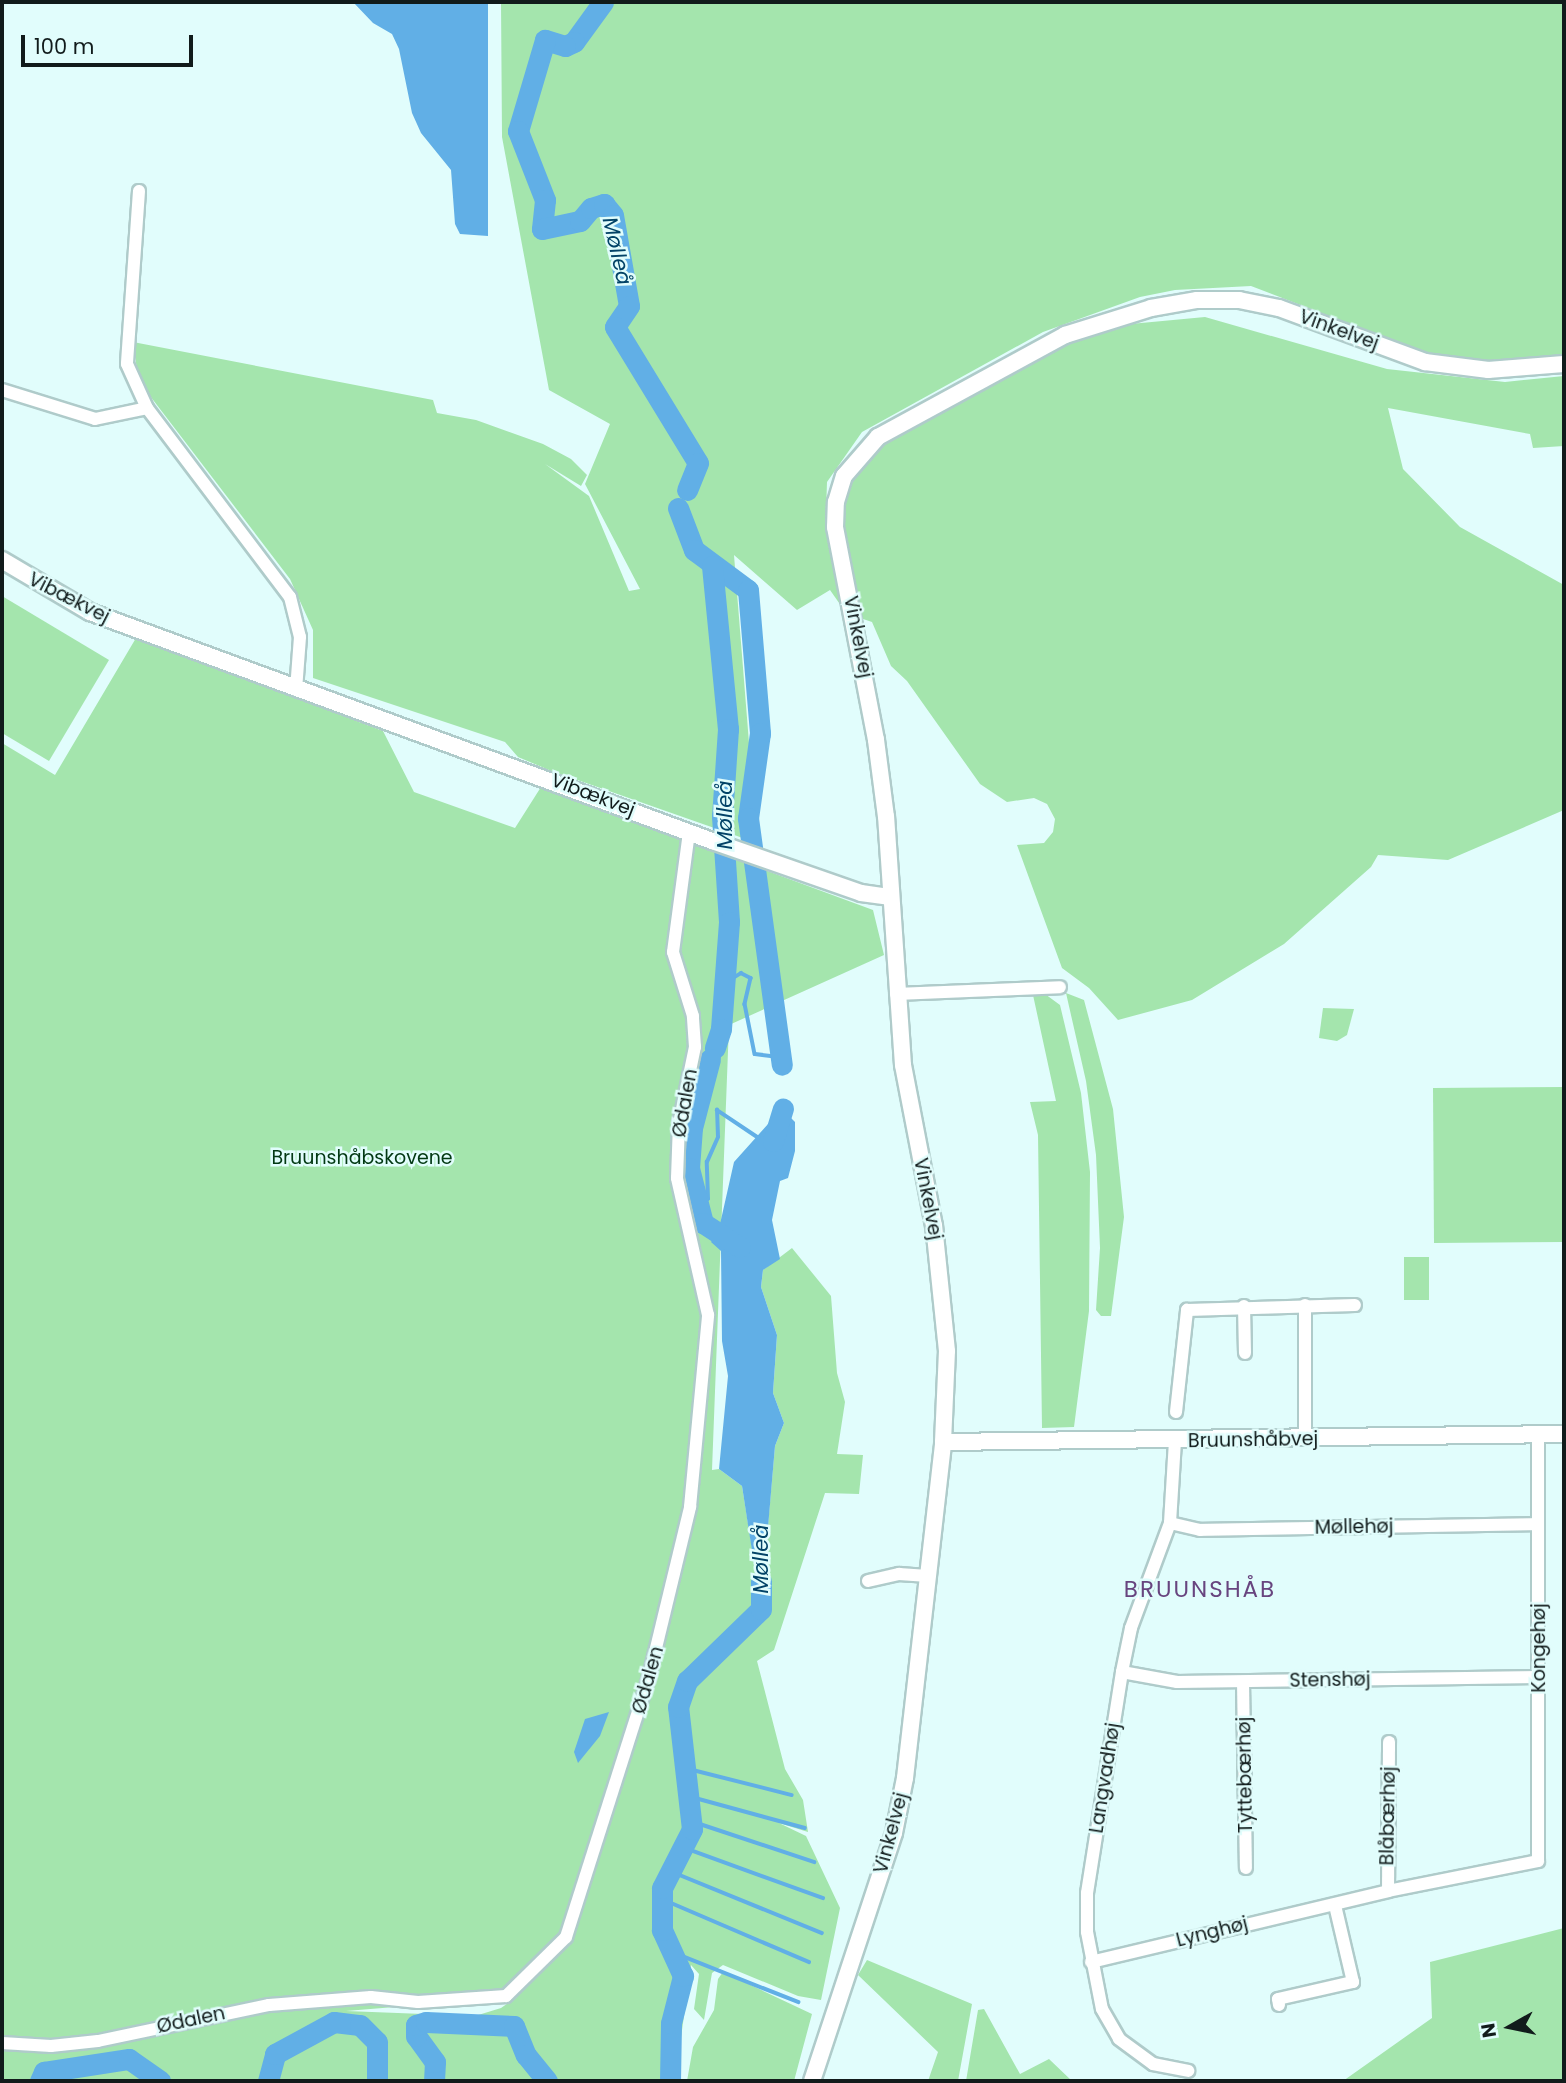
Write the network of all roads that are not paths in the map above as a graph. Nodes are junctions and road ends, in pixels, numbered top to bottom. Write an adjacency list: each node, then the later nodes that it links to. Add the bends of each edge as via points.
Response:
1 (139, 191): 4 (street, via 127,364)
2 (1564, 364): 8 (street, Vinkelvej, via 1488,370 1426,362 1279,308 1239,300 1197,300 1151,308 1065,335 878,437 844,476 835,527 876,740)
3 (2, 390): 4 (street, via 95,419)
4 (147, 408): 6 (street, via 290,597 300,637)
5 (2, 559): 6 (street, Vibækvej, via 90,612)
6 (296, 690): 7 (street, Vibækvej, via 509,763)
7 (689, 832): 8 (street, Vibækvej, via 862,893); 35 (street, Ødalen, via 673,952 693,1016 695,1047 679,1124 677,1178 708,1315 690,1507 649,1677 566,1937 506,1996 418,2002 371,1997 269,2005 98,2041 51,2046)
8 (891, 897): 10 (street, Vinkelvej)
9 (1060, 987): 10 (street)
10 (897, 994): 20 (street, Vinkelvej, via 909,1108 944,1288)
11 (1355, 1305): 13 (street)
12 (1244, 1306): 13 (street); 14 (street); 15 (street, via 1187,1310)
13 (1305, 1306): 18 (street)
14 (1245, 1353)
15 (1176, 1412)
16 (1538, 1434): 17 (street, Bruunshåbvej); 18 (street, Bruunshåbvej); 22 (street, Kongehøj)
17 (1564, 1434)
18 (1305, 1439): 19 (street, Bruunshåbvej)
19 (1175, 1441): 20 (street, Bruunshåbvej); 21 (street, Langvadhøj)
20 (943, 1442): 23 (street, Vinkelvej)
21 (1170, 1523): 22 (street, Møllehøj, via 1200,1530); 25 (street, Langvadhøj, via 1130,1628)
22 (1538, 1524): 26 (street, Kongehøj)
23 (928, 1576): 24 (street, via 899,1574); 37 (street, Vinkelvej, via 905,1778 894,1833)
24 (868, 1581)
25 (1122, 1672): 27 (street, Stenshøj, via 1177,1682); 33 (street, Langvadhøj, via 1087,1893)
26 (1539, 1677): 27 (street, Stenshøj); 29 (street, Kongehøj)
27 (1243, 1682): 30 (street, Tyttebærhøj)
28 (1389, 1742): 31 (street, Blåbærhøj)
29 (1538, 1861): 31 (street, Lynghøj)
30 (1246, 1868)
31 (1388, 1891): 32 (street, Lynghøj)
32 (1335, 1905): 33 (street, Lynghøj); 34 (street, via 1353,1982 1278,1999)
33 (1091, 1962): 36 (street, Langvadhøj, via 1102,2008 1119,2039 1153,2064)
34 (1279, 2005)
35 (2, 2043)
36 (1188, 2071)
37 (812, 2081)

